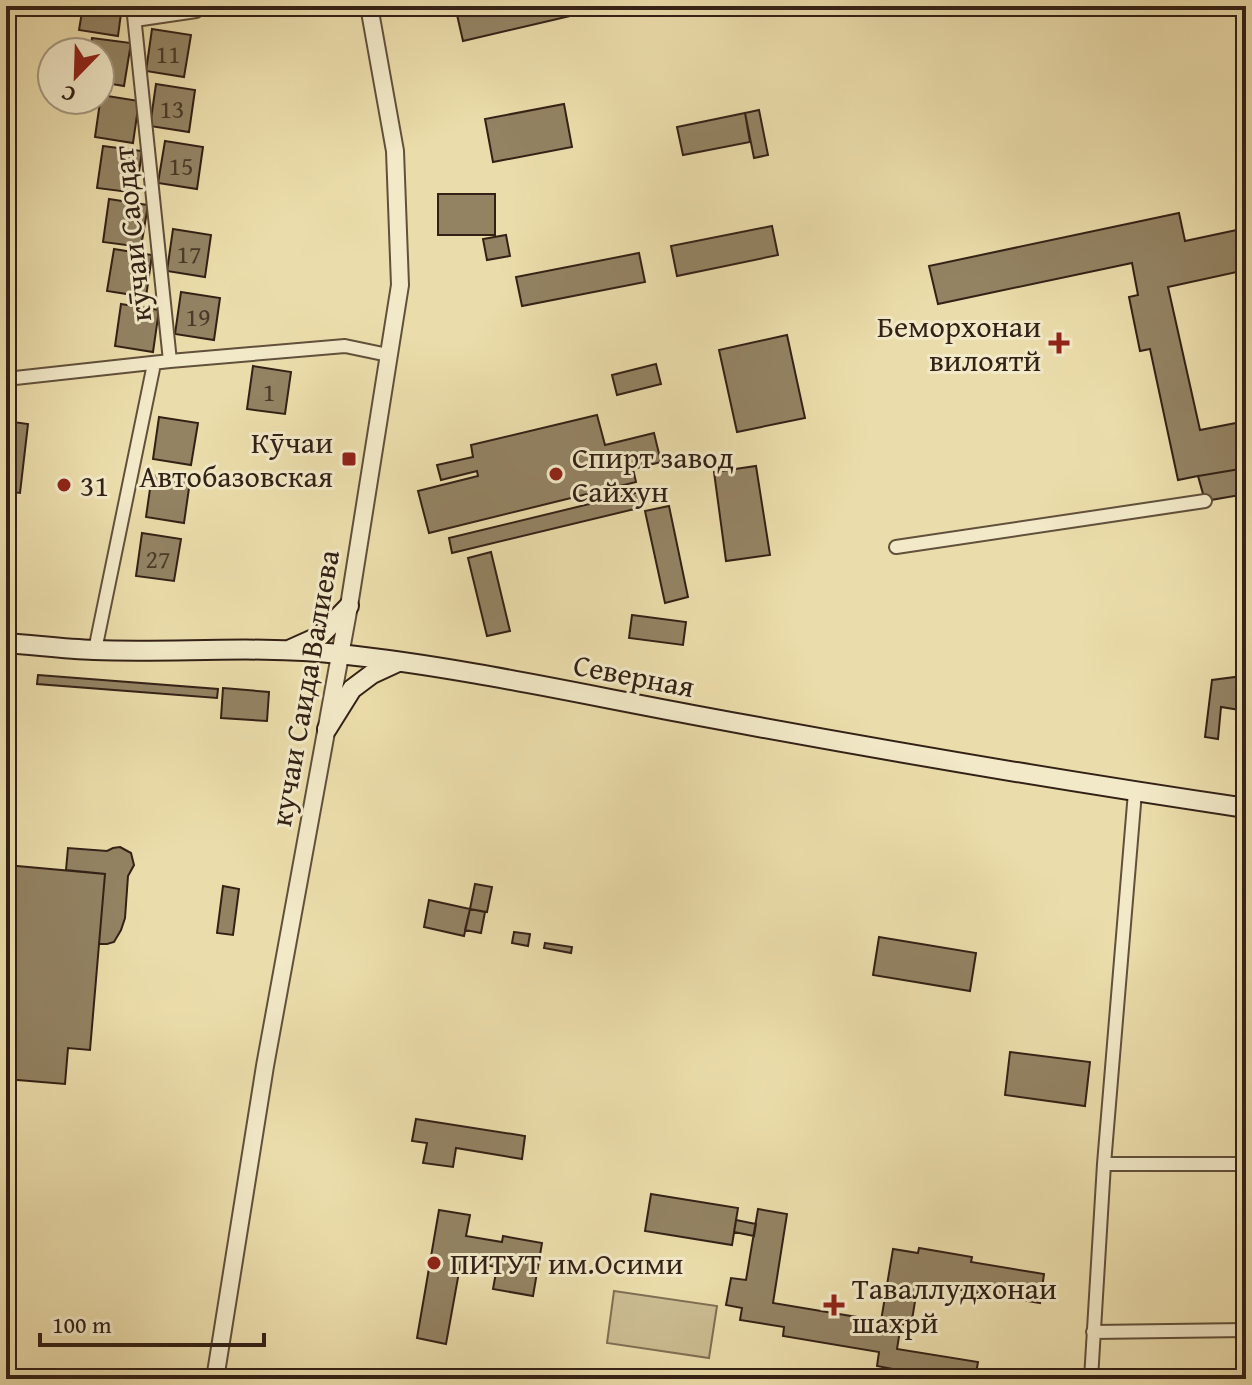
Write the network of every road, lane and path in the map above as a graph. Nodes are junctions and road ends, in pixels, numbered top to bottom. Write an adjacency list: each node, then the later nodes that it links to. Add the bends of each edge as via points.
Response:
1 (133, 6): 4 (street, кӯчаи Саодат)
2 (201, 6): 4 (street)
3 (369, 6): 5 (street, кучаи Саида Валиева, via 395,151 400,285)
4 (135, 20): 6 (street, кӯчаи Саодат)
5 (388, 355): 6 (street, via 345,346); 11 (street, кучаи Саида Валиева)
6 (170, 361): 7 (street)
7 (154, 364): 8 (street); 13 (street)
8 (6, 379)
9 (1205, 501): 10 (street)
10 (896, 547)
11 (349, 606): 14 (main road, via 320,636); 15 (street, кучаи Саида Валиева)
12 (6, 643): 13 (main road, Северная)
13 (95, 650): 14 (main road, Северная)
14 (289, 650): 15 (main road, Северная)
15 (341, 654): 16 (main road, Северная); 17 (street, кучаи Саида Валиева)
16 (398, 662): 17 (main road, via 352,689); 18 (main road, Северная)
17 (327, 729): 24 (street, кучаи Саида Валиева)
18 (1135, 792): 19 (main road, Северная); 20 (street)
19 (1246, 808)
20 (1104, 1164): 21 (street); 23 (street)
21 (1246, 1164)
22 (1246, 1330): 23 (street)
23 (1093, 1332): 25 (street)
24 (215, 1379)
25 (1091, 1379)

